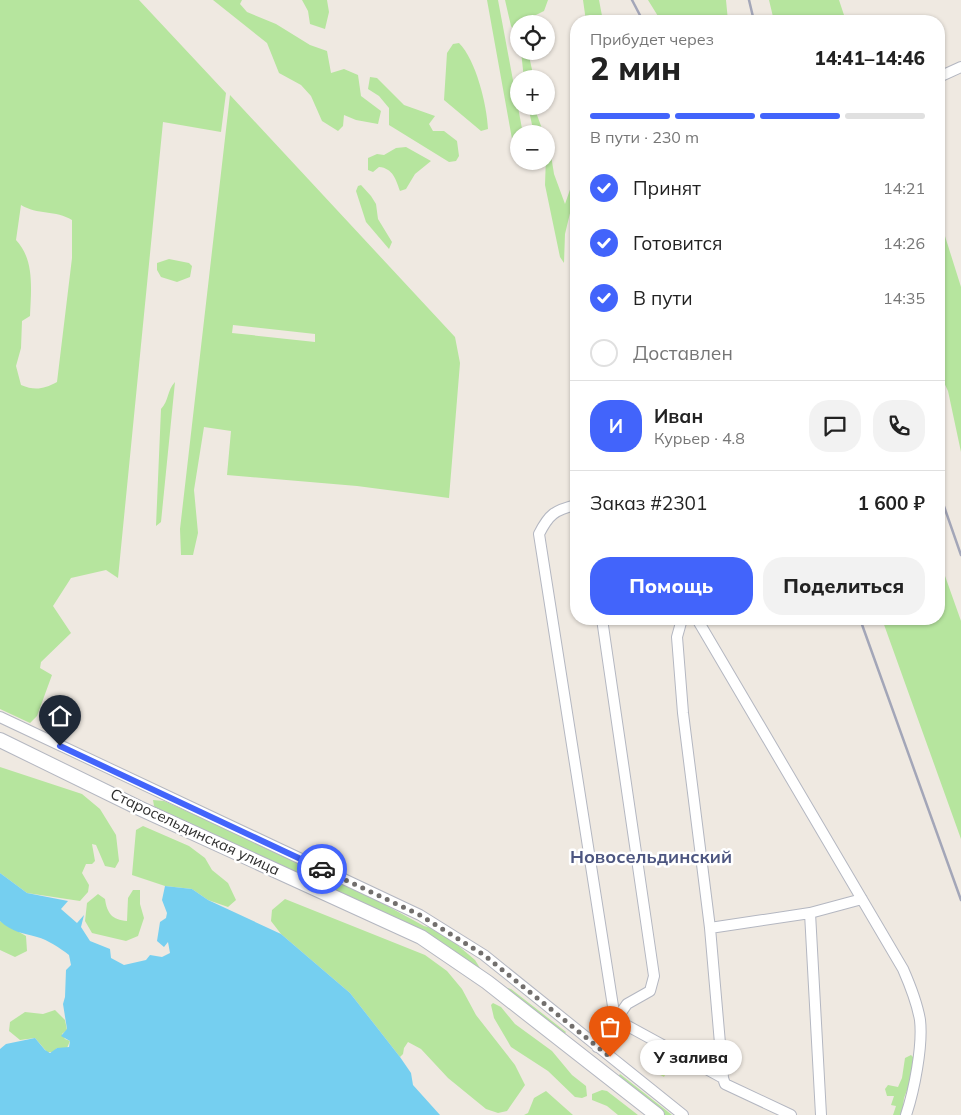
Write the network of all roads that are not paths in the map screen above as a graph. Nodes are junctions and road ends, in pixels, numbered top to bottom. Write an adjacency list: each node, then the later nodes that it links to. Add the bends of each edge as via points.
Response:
1 (961, 67): 2 (street)
2 (945, 74)
3 (570, 507): 14 (street, via 557,510 545,521 539,534)
4 (603, 625): 14 (street, via 654,976 650,991 627,1004)
5 (680, 625): 11 (street, via 677,637 683,712)
6 (701, 625): 9 (street)
7 (0, 717): 12 (street, via 420,915)
8 (0, 740): 13 (main road, Старосельдинская улица, via 139,808 392,922 421,937)
9 (862, 899): 10 (street); 21 (street, via 903,969 920,1021 912,1096)
10 (810, 913): 11 (street); 20 (street)
11 (710, 928): 16 (street)
12 (499, 967): 13 (street); 15 (street)
13 (487, 982): 17 (main road, Старосельдинская улица)
14 (615, 1019): 15 (street); 16 (street)
15 (596, 1047): 18 (street)
16 (723, 1078): 19 (street, via 725,1084)
17 (657, 1115)
18 (683, 1115)
19 (791, 1115)
20 (821, 1115)
21 (906, 1115)

